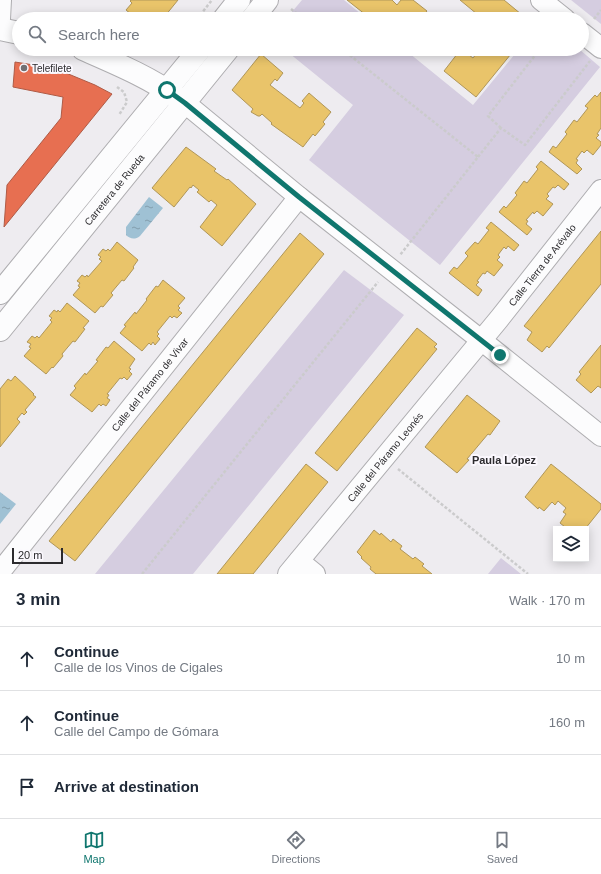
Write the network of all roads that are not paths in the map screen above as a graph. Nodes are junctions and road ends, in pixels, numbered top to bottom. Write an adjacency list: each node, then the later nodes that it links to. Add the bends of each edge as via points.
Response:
1 (1, 0): 8 (street)
2 (239, 0): 5 (street)
3 (268, 0): 6 (street)
4 (541, 0): 7 (street)
5 (230, 12)
6 (258, 12)
7 (556, 12)
8 (0, 19)
9 (0, 29): 10 (street)
10 (12, 32)
11 (589, 41): 12 (street)
12 (598, 51)
13 (99, 56): 16 (street)
14 (194, 56): 16 (street)
15 (222, 56): 17 (street, Carretera de Rueda)
16 (167, 90): 17 (street); 20 (street)
17 (185, 103): 19 (street); 21 (street, Carretera de Rueda)
18 (601, 190): 22 (street, Calle Tierra de Arévalo)
19 (299, 197): 22 (street); 25 (street, Calle del Páramo de Vivar)
20 (0, 293)
21 (0, 330)
22 (481, 340): 23 (street); 24 (street, Calle del Páramo Leonés)
23 (601, 436)
24 (293, 567): 26 (street)
25 (0, 572)
26 (315, 574)

